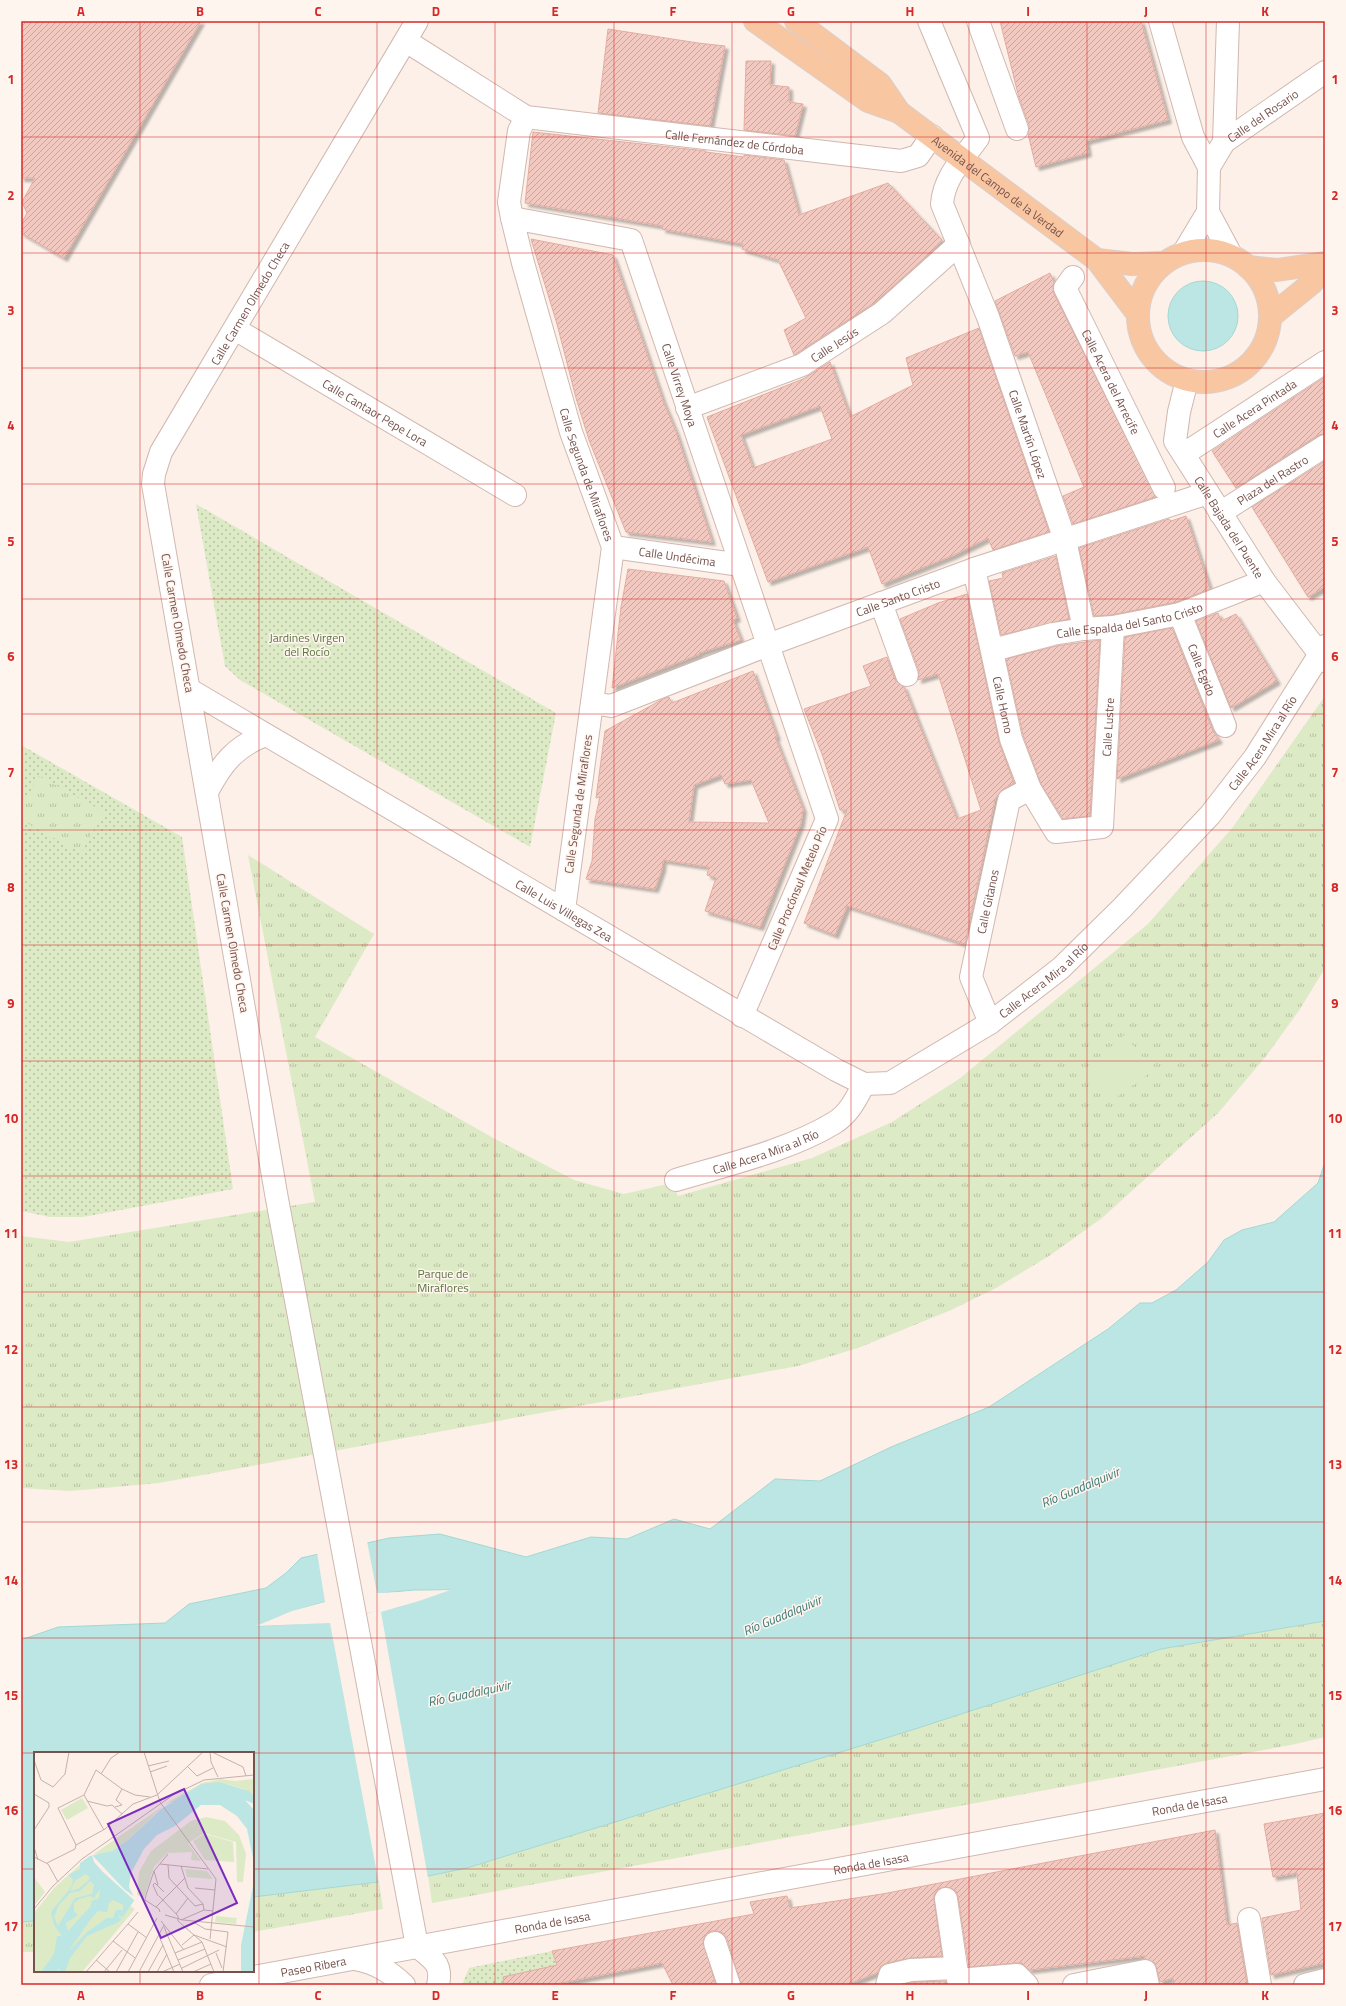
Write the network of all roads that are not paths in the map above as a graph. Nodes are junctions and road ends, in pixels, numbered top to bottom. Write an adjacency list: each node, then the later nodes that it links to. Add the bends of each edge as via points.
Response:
1 (417, 21): 8 (street, Calle Carmen Olmedo Checa)
2 (755, 21): 10 (main road, Avenida del Campo de la Verdad, via 868,101)
3 (796, 21): 10 (main road, Avenida del Campo de la Verdad, via 880,84)
4 (929, 21): 15 (street, Calle Martín López, via 978,138)
5 (978, 21): 12 (street)
6 (1160, 21): 16 (street, via 1193,137)
7 (1228, 21): 14 (street)
8 (406, 41): 11 (street); 28 (street, Calle Carmen Olmedo Checa)
9 (1325, 72): 14 (street, Calle del Rosario)
10 (899, 112): 13 (main road, Avenida del Campo de la Verdad)
11 (526, 117): 13 (street, Calle Fernández de Córdoba, via 901,161 918,156); 18 (street, Calle Segunda de Miraflores, via 519,131 509,202)
12 (1017, 128)
13 (932, 136): 15 (main road, Avenida del Campo de la Verdad)
14 (1224, 142): 16 (street, Calle del Rosario)
15 (963, 160): 19 (street, Calle Martín López, via 948,178 942,204); 21 (main road, Avenida del Campo de la Verdad)
16 (1209, 167): 17 (street)
17 (1208, 212): 20 (street); 22 (street)
18 (512, 218): 31 (street, Calle Virrey Moya, via 630,240); 39 (street, Calle Segunda de Miraflores, via 571,432)
19 (959, 244): 31 (street, Calle Jesús, via 882,313 802,365); 38 (street, Calle Martín López, via 988,317)
20 (1184, 252): 22 (main road, via 1216,250); 23 (main road)
21 (1097, 260): 23 (main road); 26 (main road, Avenida del Campo de la Verdad)
22 (1240, 261): 24 (main road, via 1277,270); 27 (main road, via 1260,282 1268,299)
23 (1162, 264): 26 (main road, via 1149,277 1141,294)
24 (1325, 264): 27 (main road, via 1312,283)
25 (1073, 277): 34 (street, Calle Acera del Arrecife, via 1065,288)
26 (1137, 313): 30 (main road, via 1140,335 1150,355 1167,371)
27 (1270, 318): 30 (main road, via 1266,337 1258,354 1244,368 1226,378 1207,382)
28 (235, 329): 36 (street, Calle Cantaor Pepe Lora); 51 (street, Calle Carmen Olmedo Checa, via 161,452 154,474 153,494)
29 (1325, 362): 33 (street, Calle Acera Pintada)
30 (1187, 380): 33 (street, Calle Bajada del Puente, via 1175,441)
31 (687, 408): 40 (street, Calle Virrey Moya)
32 (1325, 446): 37 (street, Plaza del Rastro)
33 (1184, 454): 35 (street, Calle Bajada del Puente)
34 (1164, 488)
35 (1208, 493): 37 (street, Calle Bajada del Puente); 38 (street, Calle Santo Cristo)
36 (515, 494)
37 (1220, 513): 42 (street, Calle Bajada del Puente)
38 (1064, 540): 41 (street, Calle Santo Cristo); 46 (street, Calle Martín López)
39 (613, 547): 40 (street, Calle Undécima); 52 (street, Calle Segunda de Miraflores)
40 (741, 565): 47 (street, Calle Virrey Moya)
41 (974, 569): 43 (street, Calle Santo Cristo); 48 (street, Calle Horno)
42 (1264, 581): 44 (street, Calle Espalda del Santo Cristo); 49 (street, Calle Bajada del Puente)
43 (881, 603): 47 (street, Calle Santo Cristo); 50 (street)
44 (1180, 614): 45 (street, Calle Espalda del Santo Cristo); 53 (street, Calle Egido)
45 (1112, 627): 46 (street, Calle Espalda del Santo Cristo); 57 (street, Calle Lustre, via 1102,827)
46 (1084, 629): 48 (street, Calle Espalda del Santo Cristo, via 1053,634)
47 (768, 645): 52 (street, Calle Santo Cristo, via 611,706); 59 (street, Calle Procónsul Metelo Pío, via 826,819)
48 (993, 650): 55 (street, Calle Horno, via 1011,739)
49 (1323, 653): 60 (street, Calle Acera Mira al Río, via 1255,757 1210,815 1061,968)
50 (907, 675)
51 (190, 690): 54 (street, Calle Luis Villegas Zea); 56 (street, Calle Carmen Olmedo Checa)
52 (592, 703): 58 (street, Calle Segunda de Miraflores)
53 (1225, 726)
54 (265, 735): 56 (street, via 248,742 232,755 218,770); 58 (street, Calle Luis Villegas Zea)
55 (1030, 788): 57 (street, Calle Horno); 60 (street, Calle Gitanos, via 1009,800 971,977)
56 (207, 792): 67 (street, Calle Carmen Olmedo Checa, via 277,1199)
57 (1056, 832)
58 (564, 910): 59 (street, Calle Luis Villegas Zea)
59 (742, 1016): 61 (street, Calle Luis Villegas Zea)
60 (990, 1023): 61 (street, Calle Acera Mira al Río, via 890,1083)
61 (864, 1084): 62 (street, Calle Acera Mira al Río, via 854,1104 835,1122 782,1148)
62 (676, 1180)
63 (1325, 1780): 67 (street, Ronda de Isasa)
64 (946, 1898): 69 (street)
65 (1249, 1919): 80 (street)
66 (715, 1943): 76 (street)
67 (417, 1946): 68 (street, Paseo Ribera); 75 (street, via 439,1968)
68 (352, 1959): 73 (street, Paseo Ribera); 74 (street, via 371,1962 384,1968)
69 (956, 1968): 70 (street, via 958,1980); 77 (street, via 911,1970 890,1975)
70 (1022, 1980)
71 (1325, 1980): 81 (street)
72 (1100, 1982): 78 (street); 79 (street, via 1145,1970)
73 (211, 1985)
74 (404, 1985)
75 (438, 1985)
76 (729, 1985)
77 (885, 1985)
78 (1074, 1985)
79 (1148, 1985)
80 (1260, 1985)
81 (1305, 1985)

